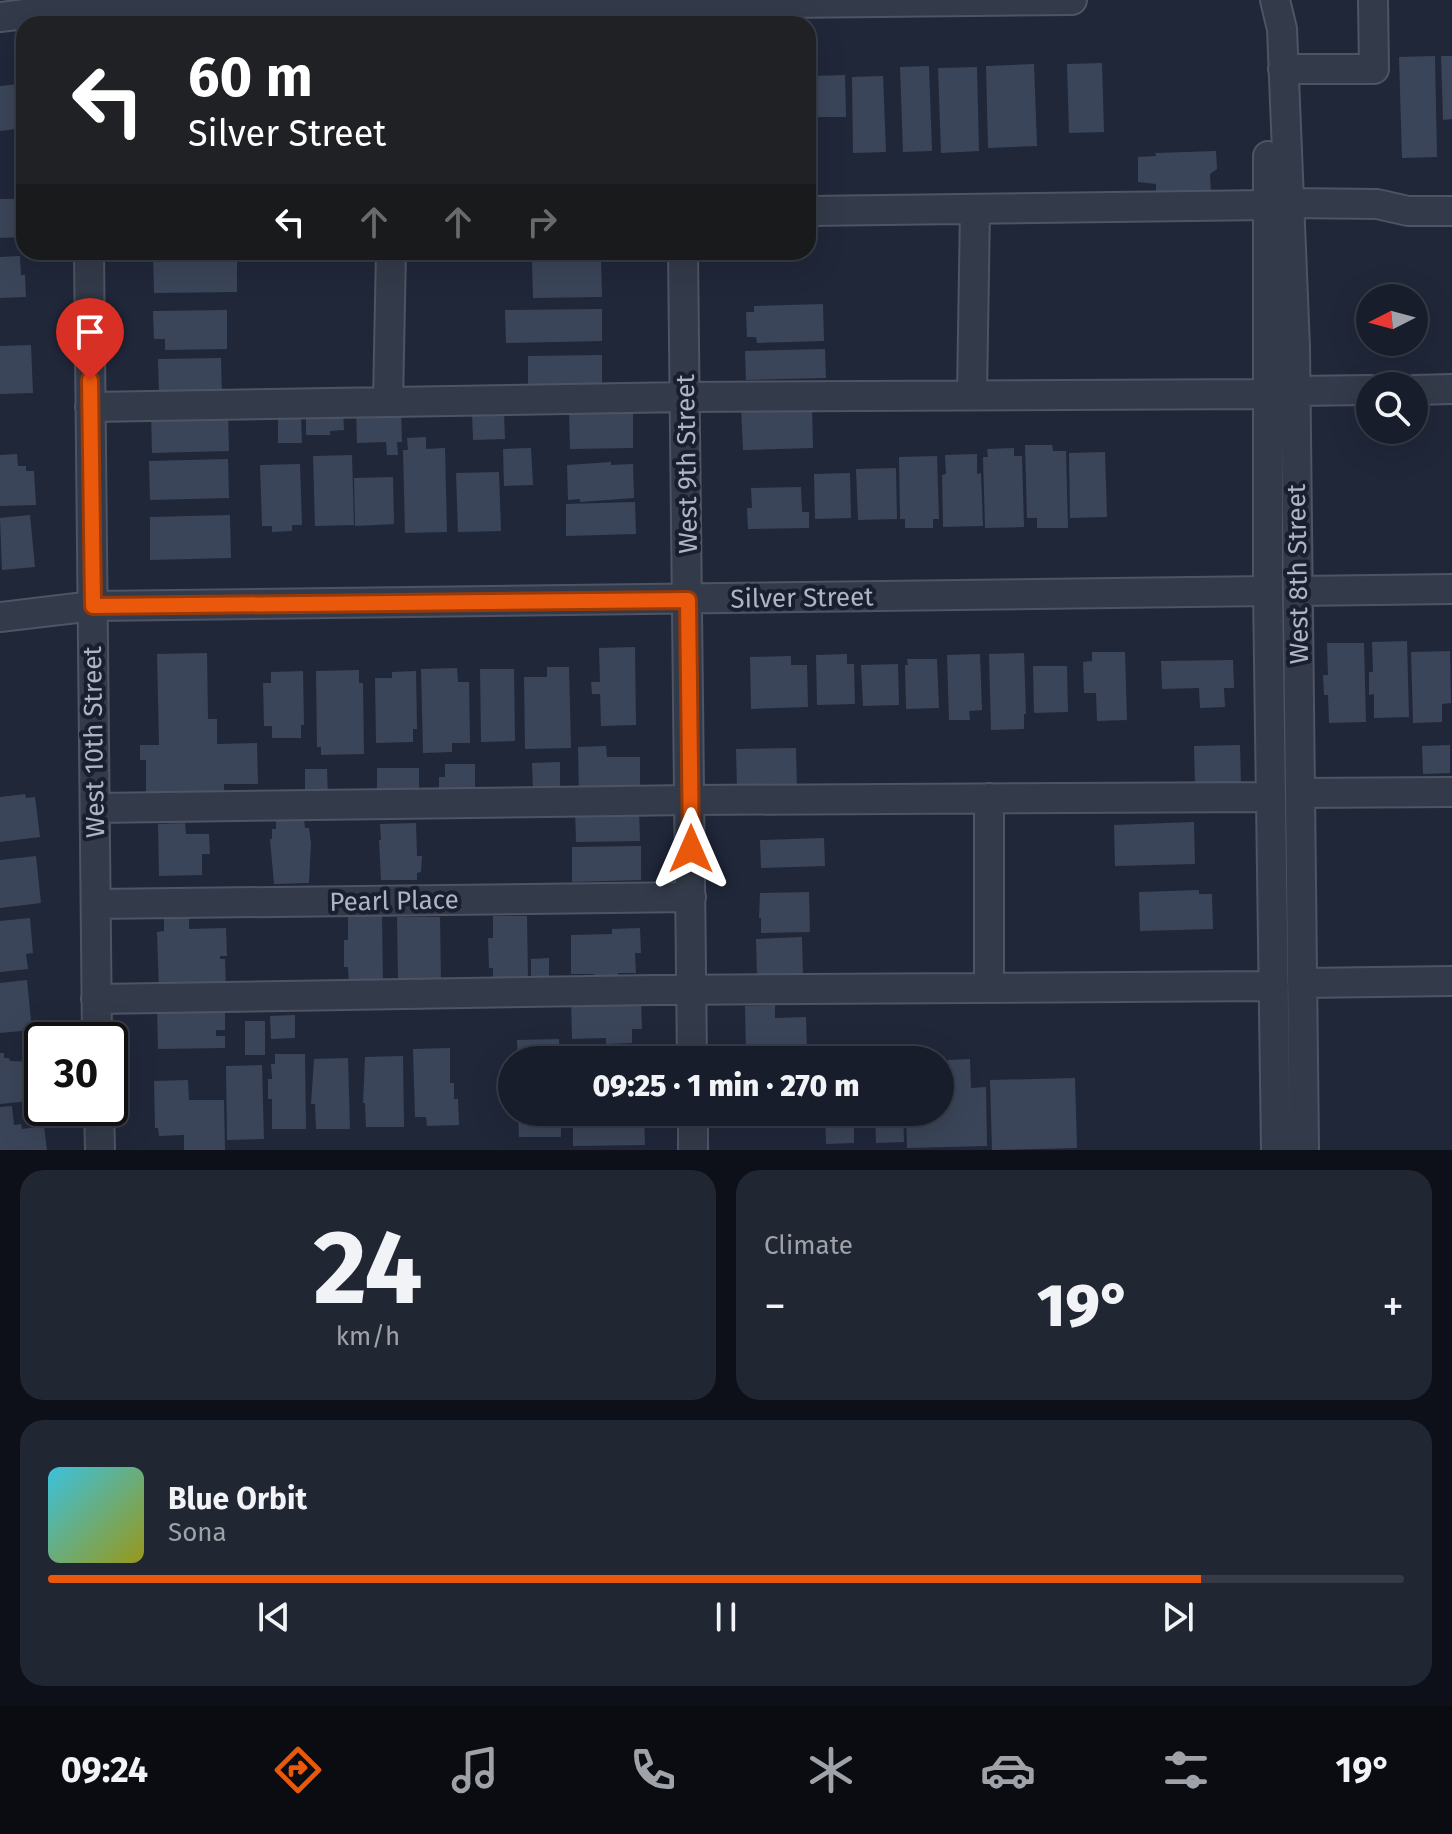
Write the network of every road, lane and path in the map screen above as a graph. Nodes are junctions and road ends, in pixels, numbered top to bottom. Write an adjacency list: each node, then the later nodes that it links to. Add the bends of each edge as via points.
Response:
1 (1072, 0): 4 (street)
2 (1275, 0): 7 (street, West 8th Street); 8 (street, West 8th Street, via 1269,29)
3 (1373, 0): 7 (street, via 1374,69)
4 (680, 9): 5 (street)
5 (84, 12): 6 (street)
6 (0, 17)
7 (1283, 69): 8 (street, West 8th Street)
8 (1278, 204): 9 (street); 11 (street); 18 (street, West 8th Street); 19 (street, West 8th Street)
9 (975, 209): 10 (street); 20 (street)
10 (816, 211)
11 (1452, 211)
12 (89, 260): 23 (street, West 10th Street)
13 (391, 260): 22 (street)
14 (683, 260): 21 (street, West 9th Street)
15 (1452, 389): 17 (street)
16 (1356, 390): 18 (street)
17 (1428, 390)
18 (1295, 391): 26 (street, West 8th Street)
19 (1267, 394): 20 (street); 25 (street, West 8th Street)
20 (972, 395): 21 (street)
21 (685, 397): 22 (street); 27 (street, West 9th Street)
22 (388, 402): 23 (street)
23 (90, 407): 28 (street, West 10th Street)
24 (1452, 589): 26 (street)
25 (1268, 591): 27 (street, Silver Street); 32 (street, West 8th Street)
26 (1298, 591): 31 (street, West 8th Street)
27 (688, 600): 28 (street, Silver Street); 34 (street, West 9th Street)
28 (93, 606): 29 (street, Silver Street); 35 (street, West 10th Street)
29 (0, 617)
30 (1452, 792): 31 (street)
31 (1300, 793): 39 (street, West 8th Street)
32 (1271, 797): 33 (street); 40 (street, West 8th Street)
33 (989, 798): 34 (street); 41 (street)
34 (691, 800): 35 (street); 36 (street, West 9th Street)
35 (95, 808): 37 (street, West 10th Street)
36 (691, 897): 37 (street, Pearl Place); 42 (street, West 9th Street)
37 (96, 904): 43 (street, West 10th Street)
38 (1452, 981): 39 (street)
39 (1303, 983): 51 (street, West 8th Street)
40 (1274, 986): 41 (street); 50 (street, West 8th Street)
41 (989, 988): 42 (street)
42 (692, 990): 43 (street); 45 (street, West 9th Street)
43 (96, 999): 44 (street, West 10th Street)
44 (97, 1022)
45 (692, 1046)
46 (99, 1126): 48 (street)
47 (693, 1126): 49 (street)
48 (100, 1150)
49 (693, 1150)
50 (1276, 1150)
51 (1304, 1150)

